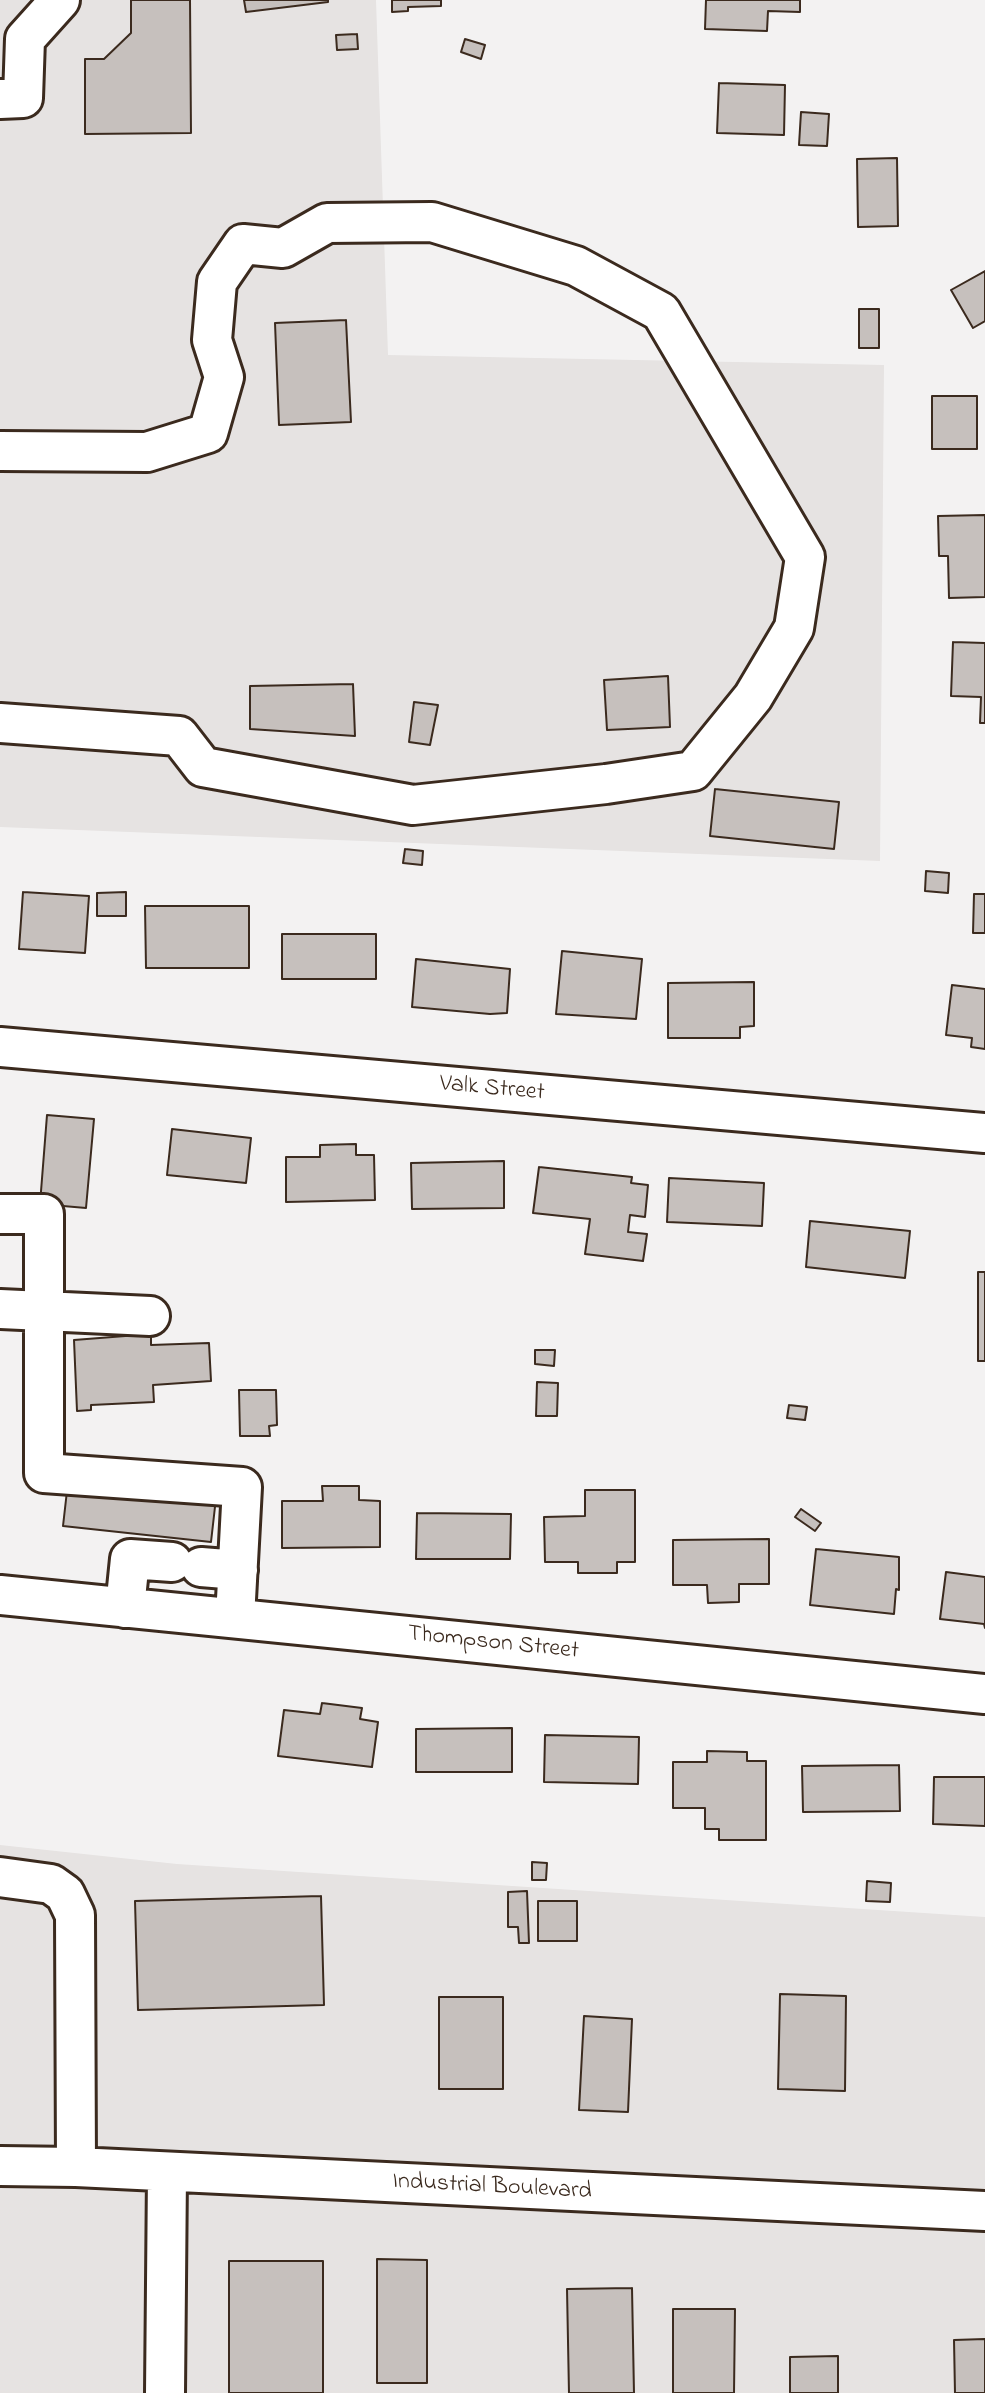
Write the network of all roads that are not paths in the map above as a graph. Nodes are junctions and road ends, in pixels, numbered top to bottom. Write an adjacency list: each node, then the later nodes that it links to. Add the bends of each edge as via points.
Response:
1 (60, 0): 2 (street, via 25,38 23,98)
2 (0, 99)
3 (0, 451): 4 (street, via 147,453 208,432 224,377 212,340 216,282 243,244 283,248 327,223 432,222 576,266 661,313 805,557 794,628 753,696 692,771 413,805 203,767 179,736)
4 (0, 723)
5 (0, 1047): 6 (street, Valk Street)
6 (985, 1133)
7 (0, 1214): 9 (street, via 44,1214)
8 (0, 1309): 9 (street)
9 (44, 1310): 10 (street); 11 (street, via 44,1473 242,1487)
10 (150, 1316)
11 (204, 1566): 13 (street, via 130,1559); 14 (street)
12 (0, 1595): 13 (street, Thompson Street)
13 (125, 1608): 14 (street, Thompson Street)
14 (235, 1618): 15 (street, Thompson Street)
15 (985, 1694)
16 (0, 1877): 18 (street, via 51,1884 65,1894 75,1915)
17 (0, 2166): 18 (street, Industrial Boulevard)
18 (75, 2167): 19 (street, Industrial Boulevard)
19 (167, 2173): 20 (street, Industrial Boulevard); 21 (street)
20 (985, 2211)
21 (165, 2393)

